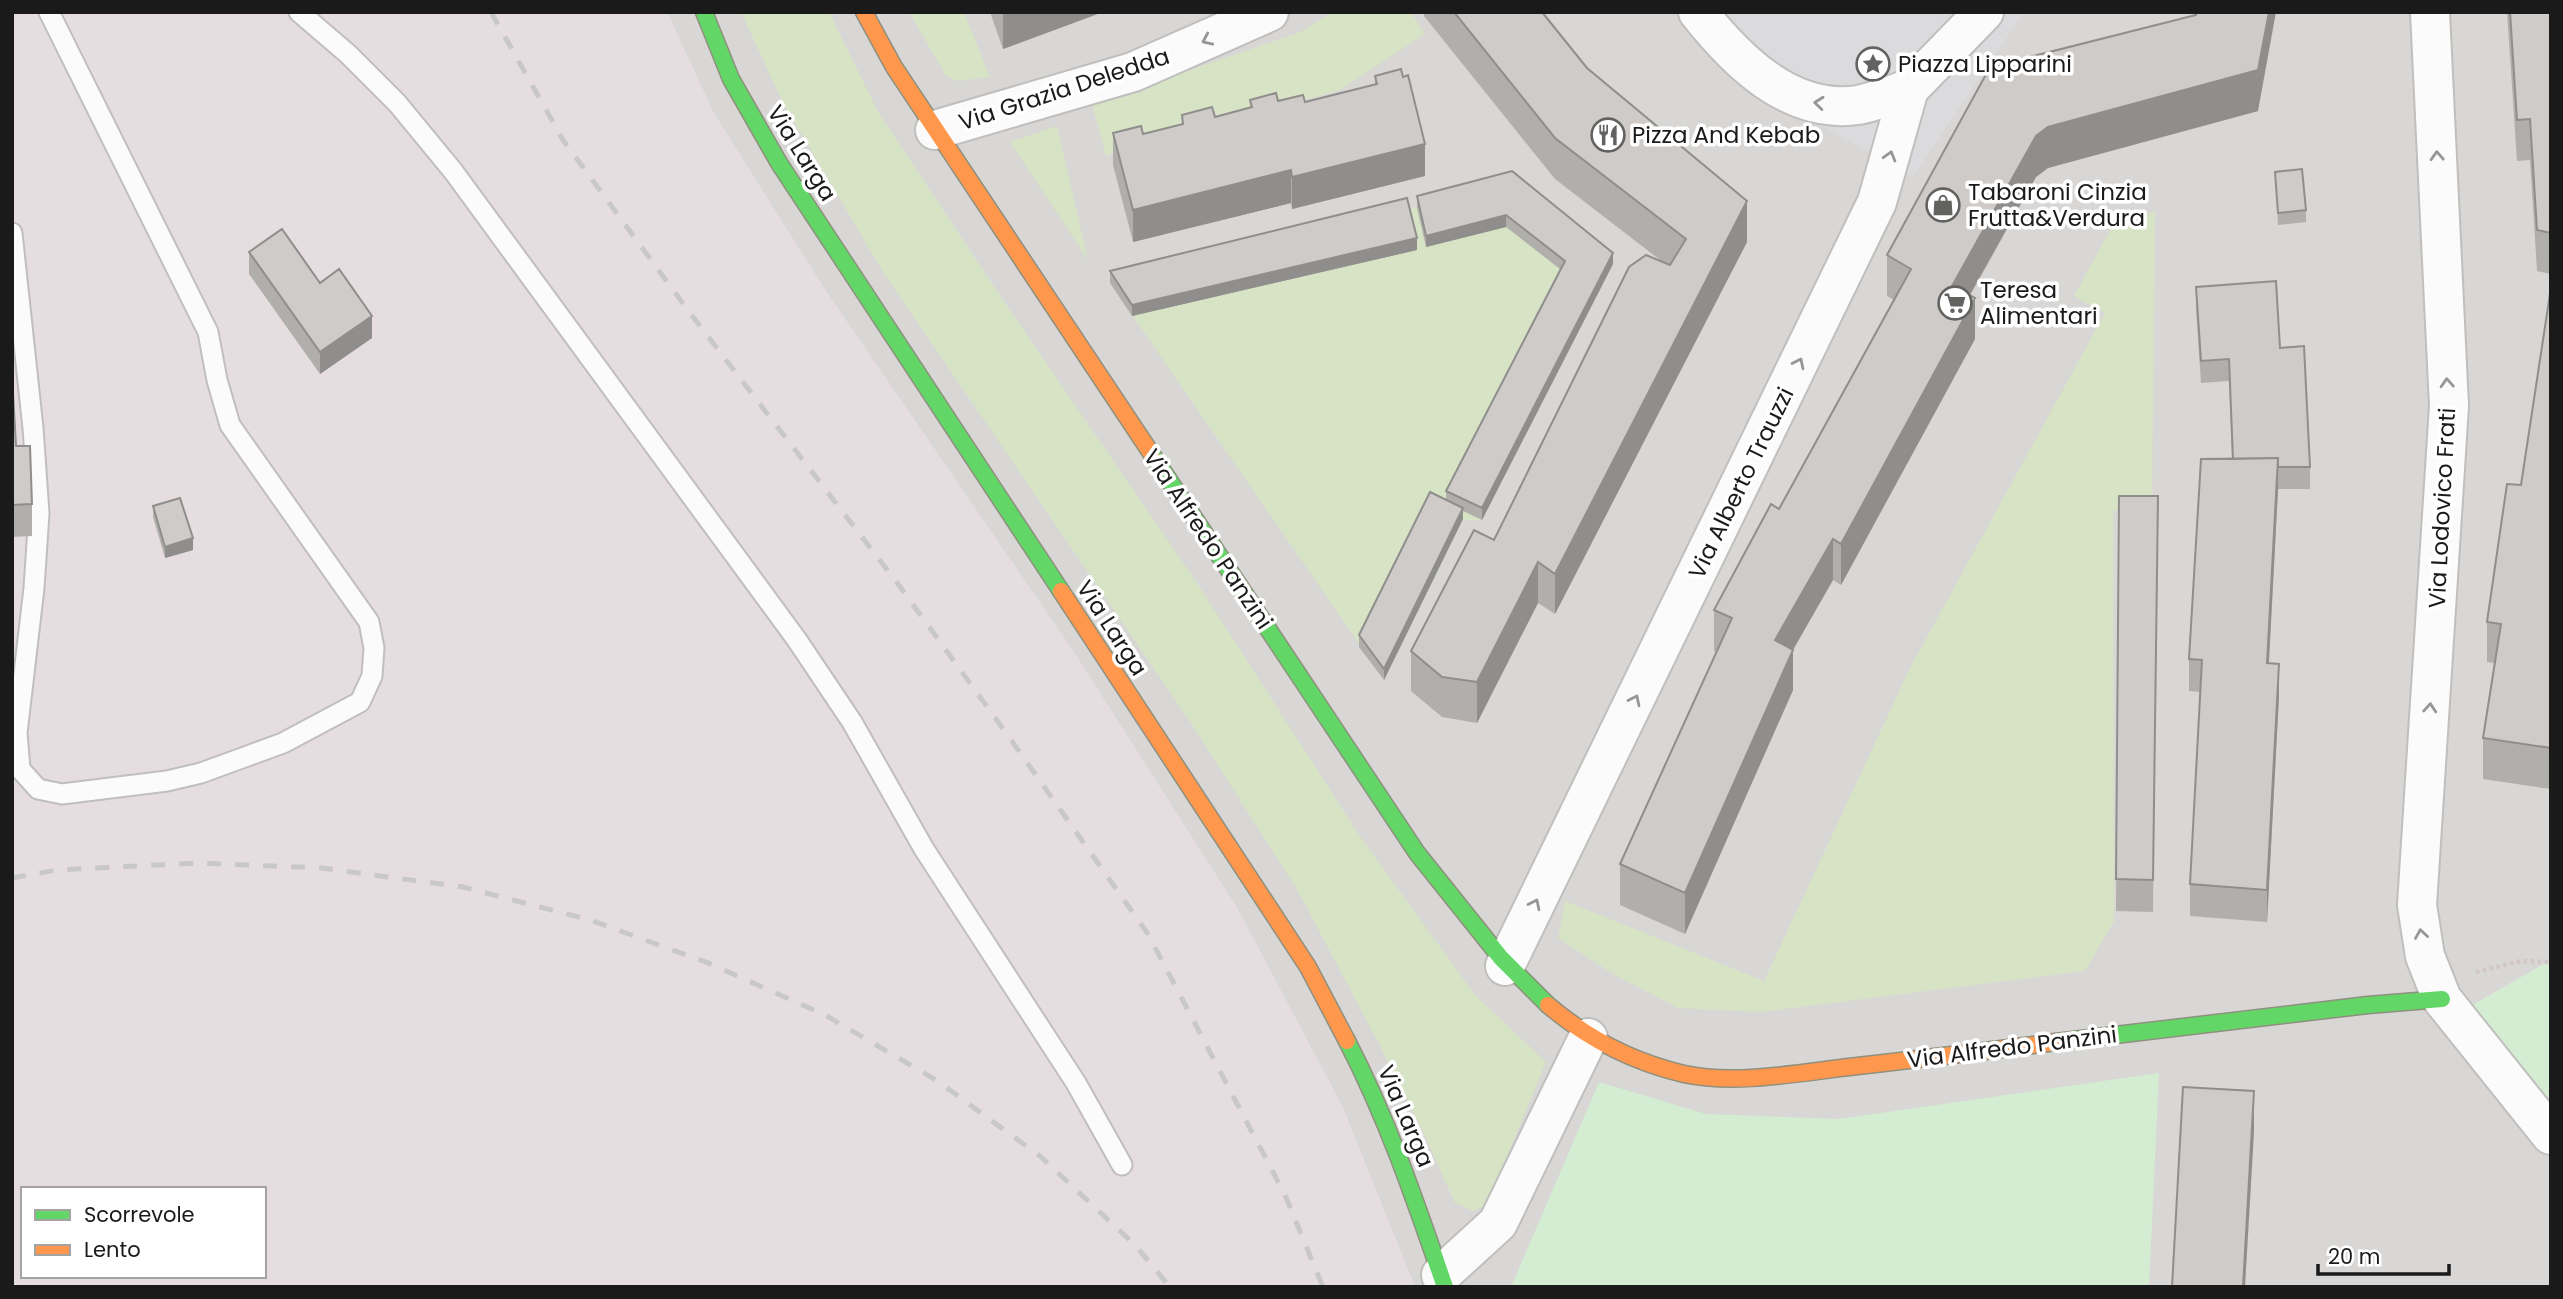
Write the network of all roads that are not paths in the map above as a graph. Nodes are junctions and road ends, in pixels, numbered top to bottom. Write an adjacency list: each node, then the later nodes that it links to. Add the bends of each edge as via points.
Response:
1 (49, 12): 11 (lane, via 208,332 230,425 369,622 372,676 360,702 284,743 167,781 62,794 38,789 20,769 17,733 39,513)
2 (299, 12): 16 (lane, via 397,103 453,172 797,640 852,722 924,849 1076,1083)
3 (704, 12): 17 (street, Via Larga, via 731,79 779,163 1308,967 1365,1076 1405,1170)
4 (864, 12): 10 (street, Via Alfredo Panzini)
5 (1269, 12): 10 (street, Via Grazia Deledda, one-way to 10, via 1133,72)
6 (1698, 12): 9 (street, one-way to 6, via 1857,105 1812,104 1763,79 1721,42)
7 (1984, 12): 9 (street, Via Alberto Trauzzi)
8 (2430, 12): 13 (street, Via Lodovico Frati, one-way to 8, via 2425,956 2417,905 2449,406)
9 (1909, 89): 12 (street, Via Alberto Trauzzi, one-way to 9, via 1877,202)
10 (935, 130): 12 (street, Via Alfredo Panzini, via 1417,853)
11 (12, 233)
12 (1505, 966): 14 (street, Via Alfredo Panzini)
13 (2439, 992): 14 (street, Via Alfredo Panzini, via 1783,1075 1688,1074 1641,1063); 15 (street, Via Lodovico Frati)
14 (1588, 1038): 17 (street, via 1498,1223)
15 (2551, 1135)
16 (1122, 1165)
17 (1443, 1281)

